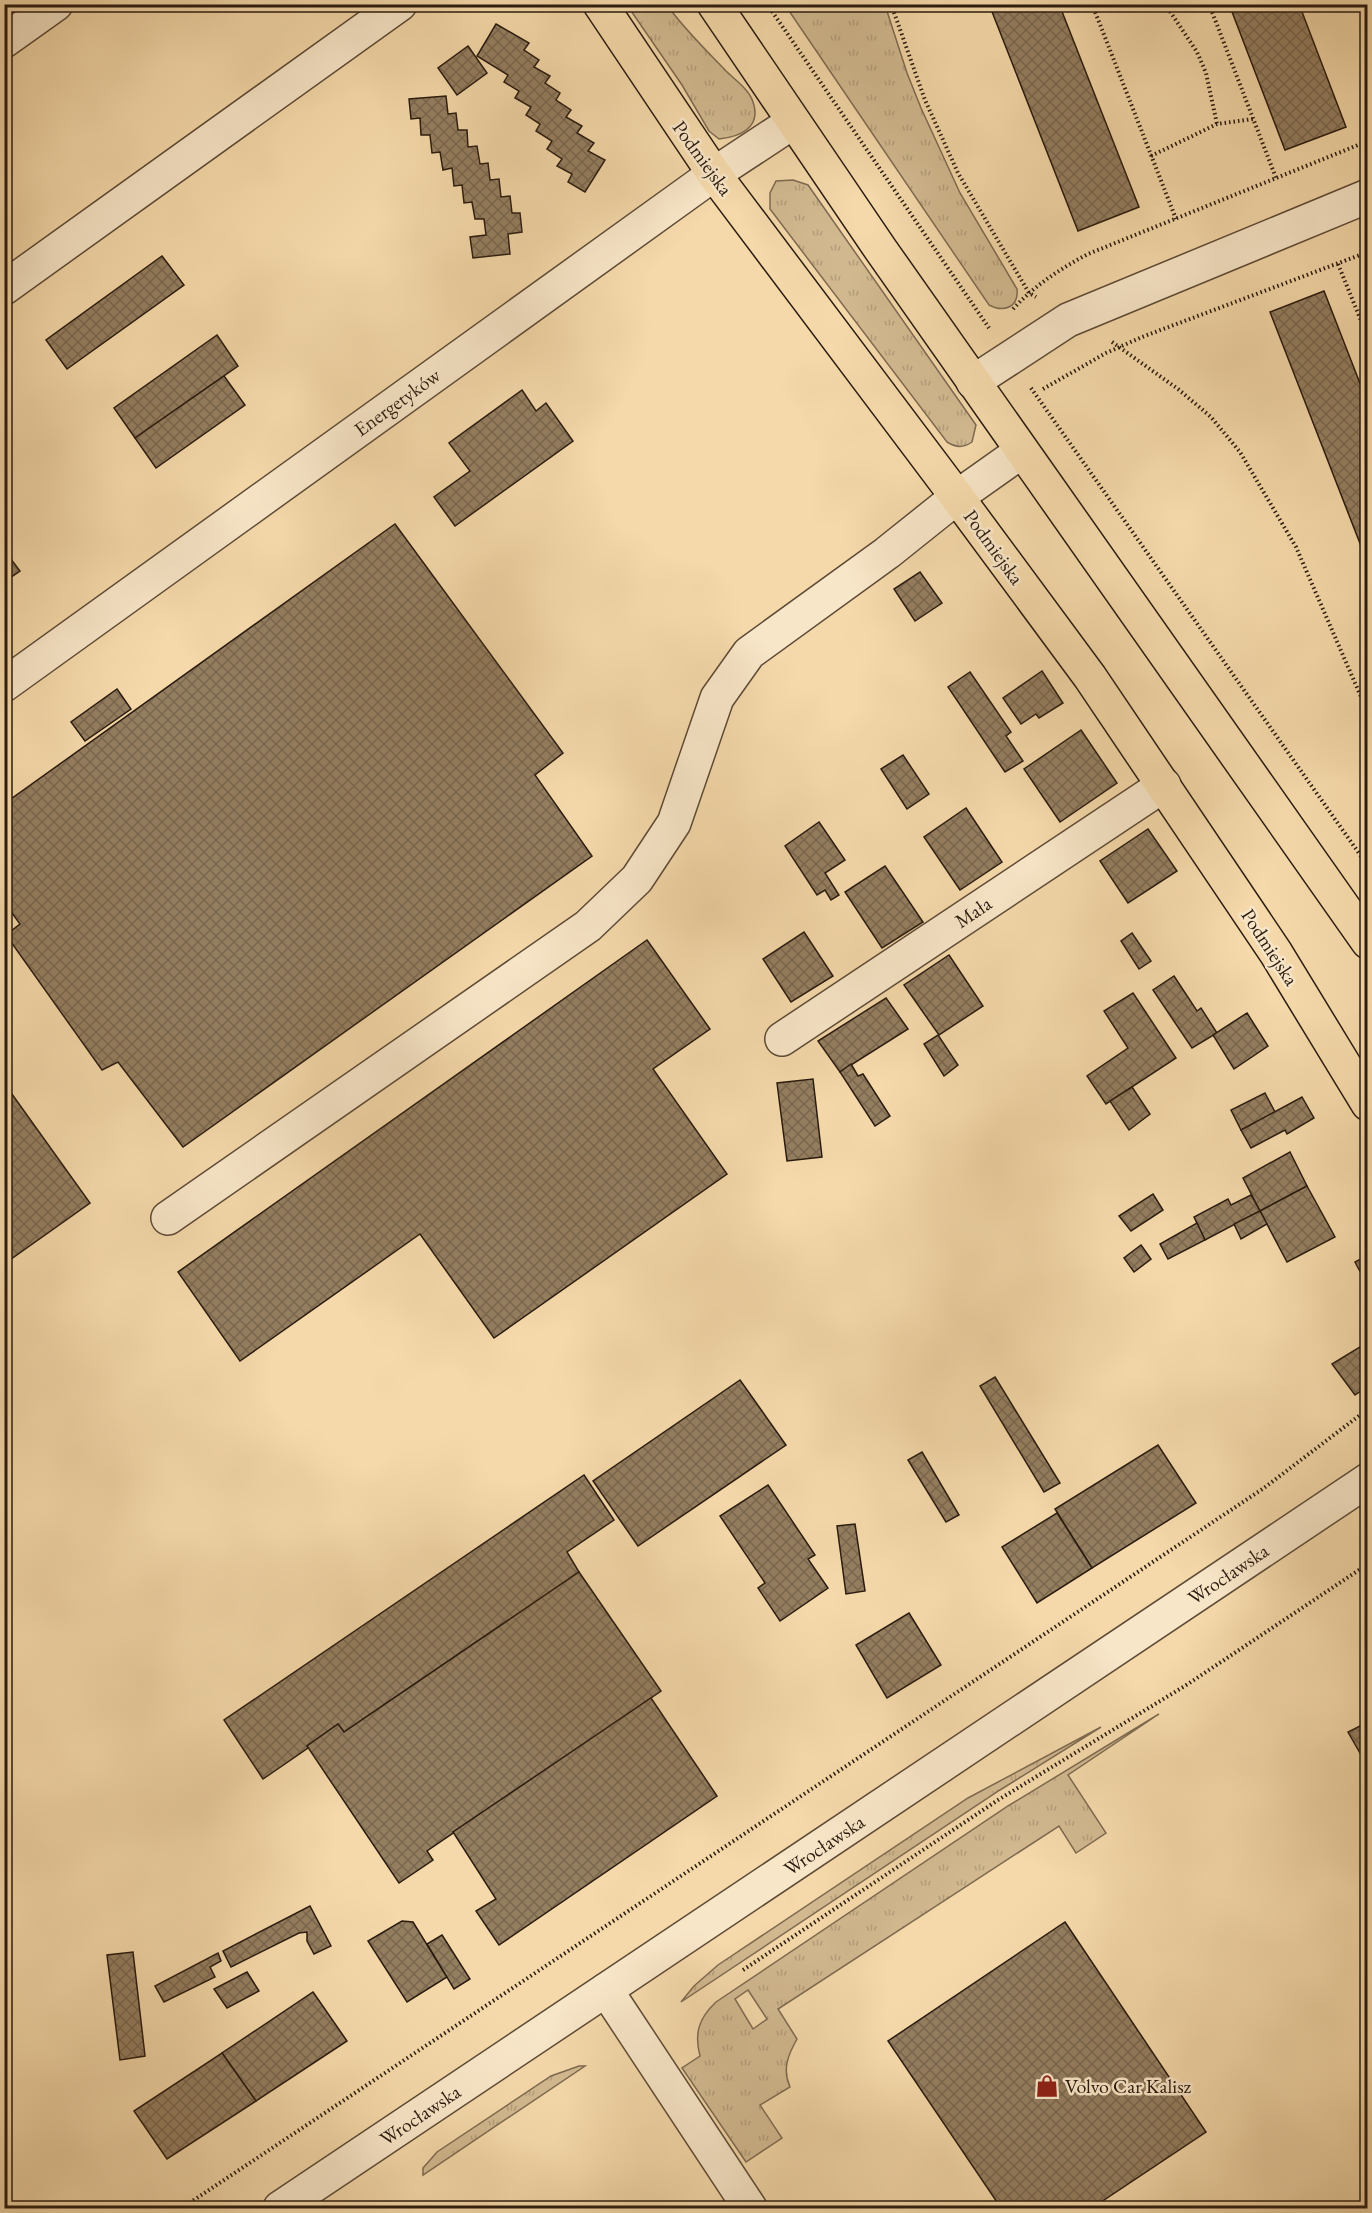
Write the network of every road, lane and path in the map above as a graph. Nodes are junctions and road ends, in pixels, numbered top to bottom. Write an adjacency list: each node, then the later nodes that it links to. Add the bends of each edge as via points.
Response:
1 (56, 4): 10 (street)
2 (400, 4): 22 (street)
3 (600, 4): 16 (main road, Podmiejska)
4 (714, 4): 12 (main road)
5 (767, 4): 28 (path)
6 (891, 4): 23 (path, via 925,100 958,173)
7 (1092, 4): 15 (path)
8 (1166, 4): 13 (path, via 1206,73)
9 (1209, 4): 11 (path)
10 (4, 41)
11 (1253, 119): 13 (path); 17 (path)
12 (793, 122): 16 (street, Energetyków); 29 (main road)
13 (1217, 124): 15 (path)
14 (1368, 141): 17 (path)
15 (1151, 156): 19 (path)
16 (714, 174): 32 (main road, Podmiejska); 33 (street, Energetyków)
17 (1276, 178): 19 (path)
18 (1368, 196): 25 (street)
19 (1176, 219): 23 (path, via 1088,254)
20 (1368, 252): 21 (path)
21 (1338, 264): 26 (path); 27 (path)
22 (4, 288)
23 (1029, 292): 24 (path); 25 (path)
24 (1013, 310)
25 (1075, 316): 27 (path); 28 (street)
26 (1368, 338)
27 (1120, 347): 30 (path); 34 (path, via 1211,417 1240,452 1296,547)
28 (1009, 357): 29 (street); 36 (path)
29 (973, 382): 31 (main road)
30 (1043, 389)
31 (1022, 451): 32 (street); 37 (main road)
32 (957, 497): 35 (main road, Podmiejska); 40 (street, via 749,653 717,698 674,823 637,879 588,926)
33 (4, 685)
34 (1368, 713)
35 (1164, 785): 38 (street, Mała); 39 (main road, Podmiejska, via 1276,953)
36 (1368, 866)
37 (1368, 942)
38 (782, 1039)
39 (1368, 1104)
40 (168, 1218)
41 (1368, 1409): 46 (path, via 1264,1488)
42 (1368, 1480): 45 (street, Wrocławska)
43 (1368, 1564): 44 (path, via 1188,1684 998,1800)
44 (743, 1970)
45 (606, 1990): 47 (street, Wrocławska); 48 (street)
46 (182, 2208)
47 (280, 2208)
48 (750, 2208)

